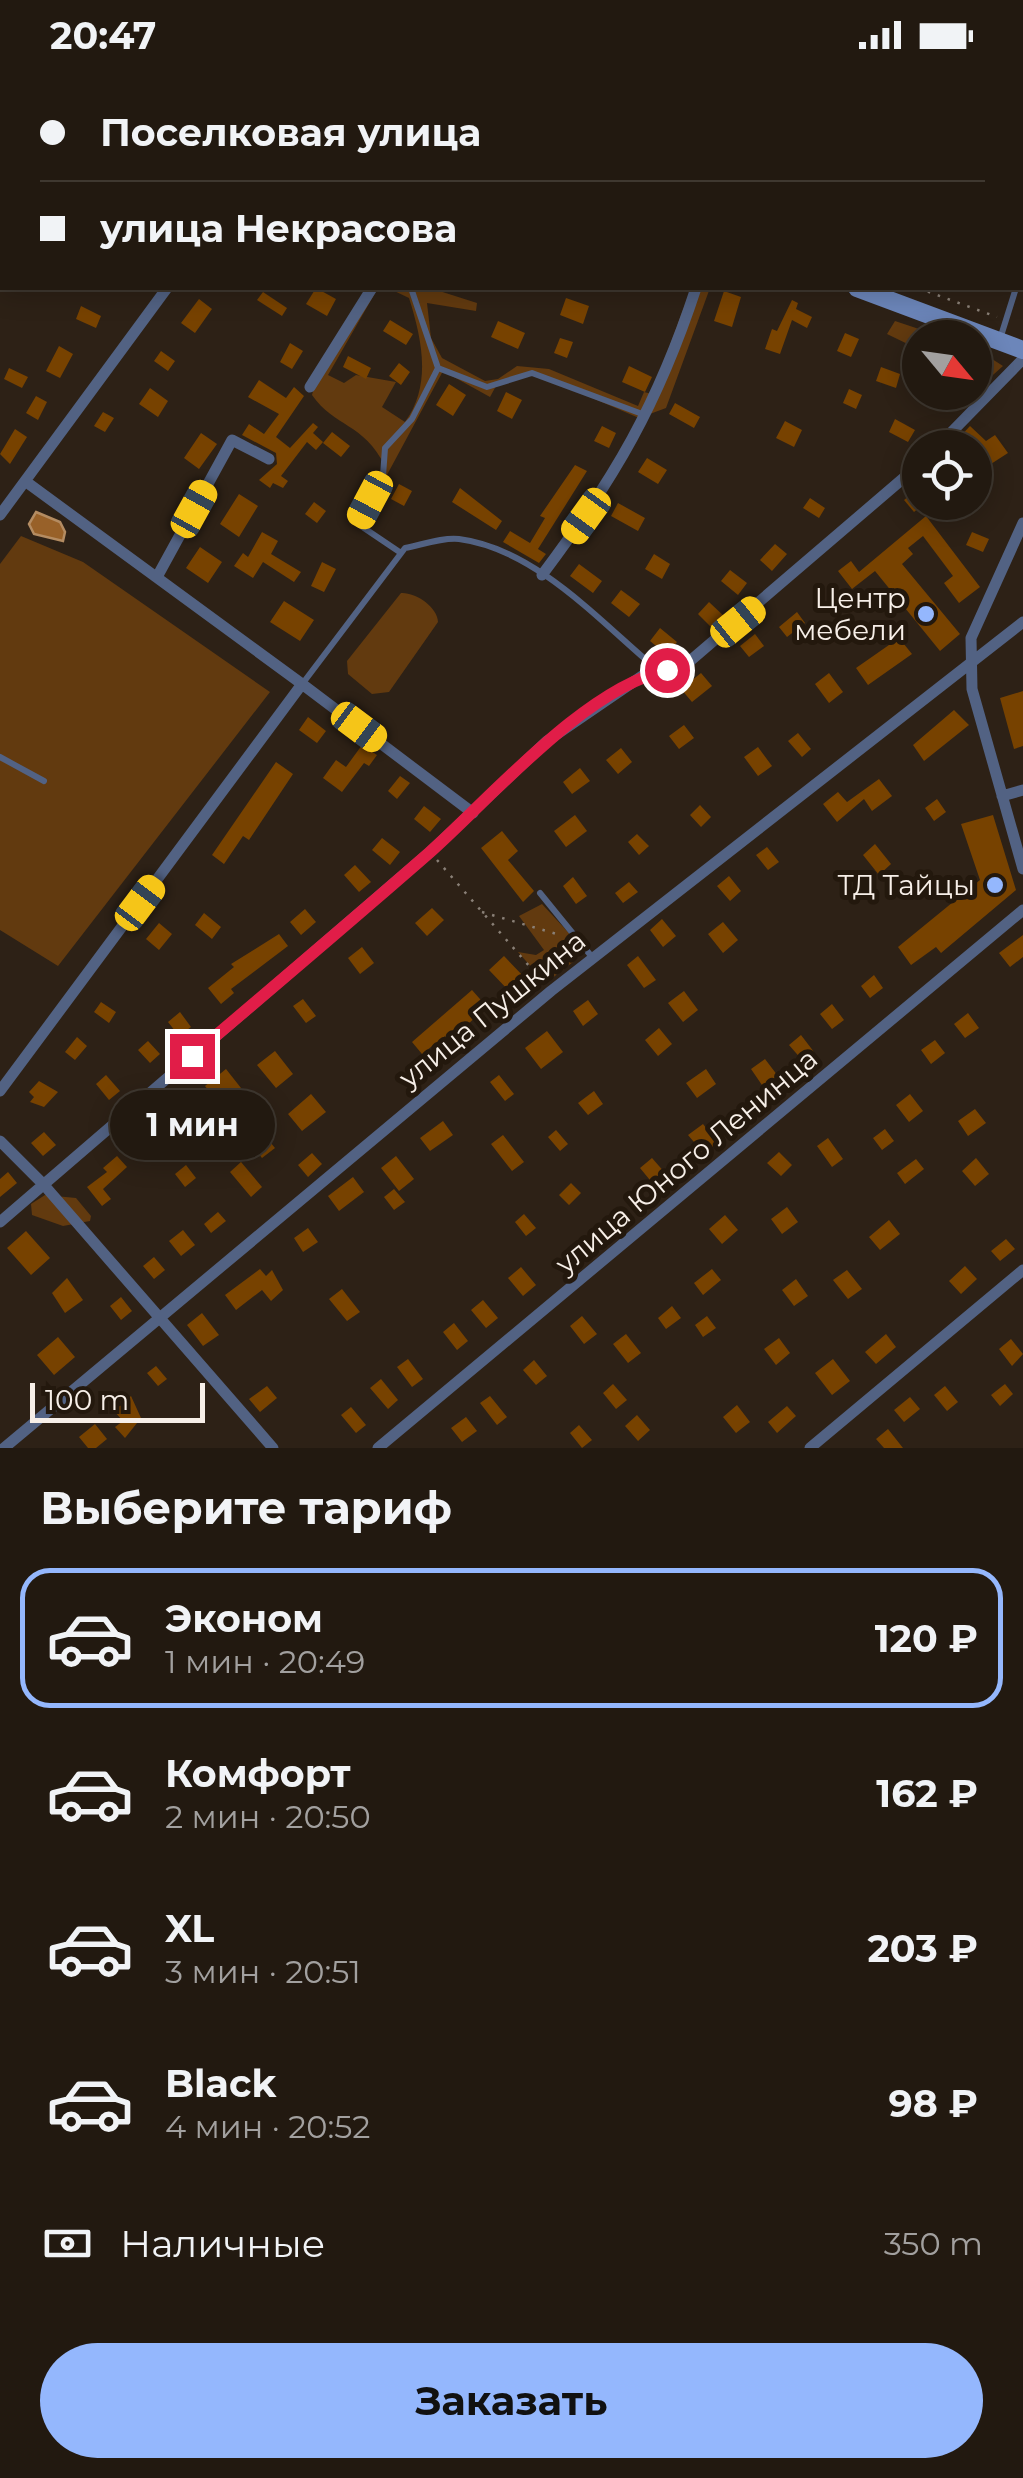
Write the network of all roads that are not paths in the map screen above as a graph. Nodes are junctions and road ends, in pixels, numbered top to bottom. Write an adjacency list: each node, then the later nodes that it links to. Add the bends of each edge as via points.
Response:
1 (166, 290): 16 (street)
2 (371, 290): 11 (street)
3 (412, 290): 10 (lane)
4 (695, 290): 12 (street)
5 (862, 290): 7 (main road)
6 (1015, 290): 7 (lane)
7 (1000, 342): 8 (main road)
8 (1023, 350)
9 (1023, 359): 13 (street)
10 (438, 368): 12 (lane, via 486,387 532,373); 19 (lane, via 412,419 385,448 383,476 358,524)
11 (310, 387)
12 (646, 416): 20 (street, via 608,486)
13 (954, 430)
14 (270, 459): 21 (street, via 232,440)
15 (902, 479): 24 (street, via 690,661)
16 (25, 481): 17 (street); 21 (street)
17 (0, 515)
18 (1023, 523): 23 (street, via 972,638)
19 (401, 554): 20 (lane, via 456,538 506,552); 25 (lane)
20 (542, 575): 24 (lane)
21 (157, 577): 25 (street)
22 (1023, 622): 23 (street, улица Пушкина)
23 (971, 660): 29 (street, via 972,689); 34 (street, улица Пушкина)
24 (660, 672): 30 (street, via 642,676 546,742)
25 (302, 684): 30 (street); 35 (street)
26 (0, 757): 27 (lane)
27 (44, 781)
28 (1023, 790): 29 (street)
29 (1002, 796): 31 (street)
30 (473, 813): 37 (street)
31 (1023, 869)
32 (540, 892): 34 (lane)
33 (1023, 910): 43 (street, улица Юного Ленинца)
34 (593, 958): 40 (street, улица Пушкина)
35 (0, 1091)
36 (0, 1141): 37 (street)
37 (44, 1185): 38 (street); 40 (street)
38 (0, 1222)
39 (1023, 1270): 44 (street)
40 (158, 1317): 41 (street, улица Пушкина); 42 (street)
41 (4, 1448)
42 (273, 1448)
43 (378, 1448)
44 (810, 1448)

